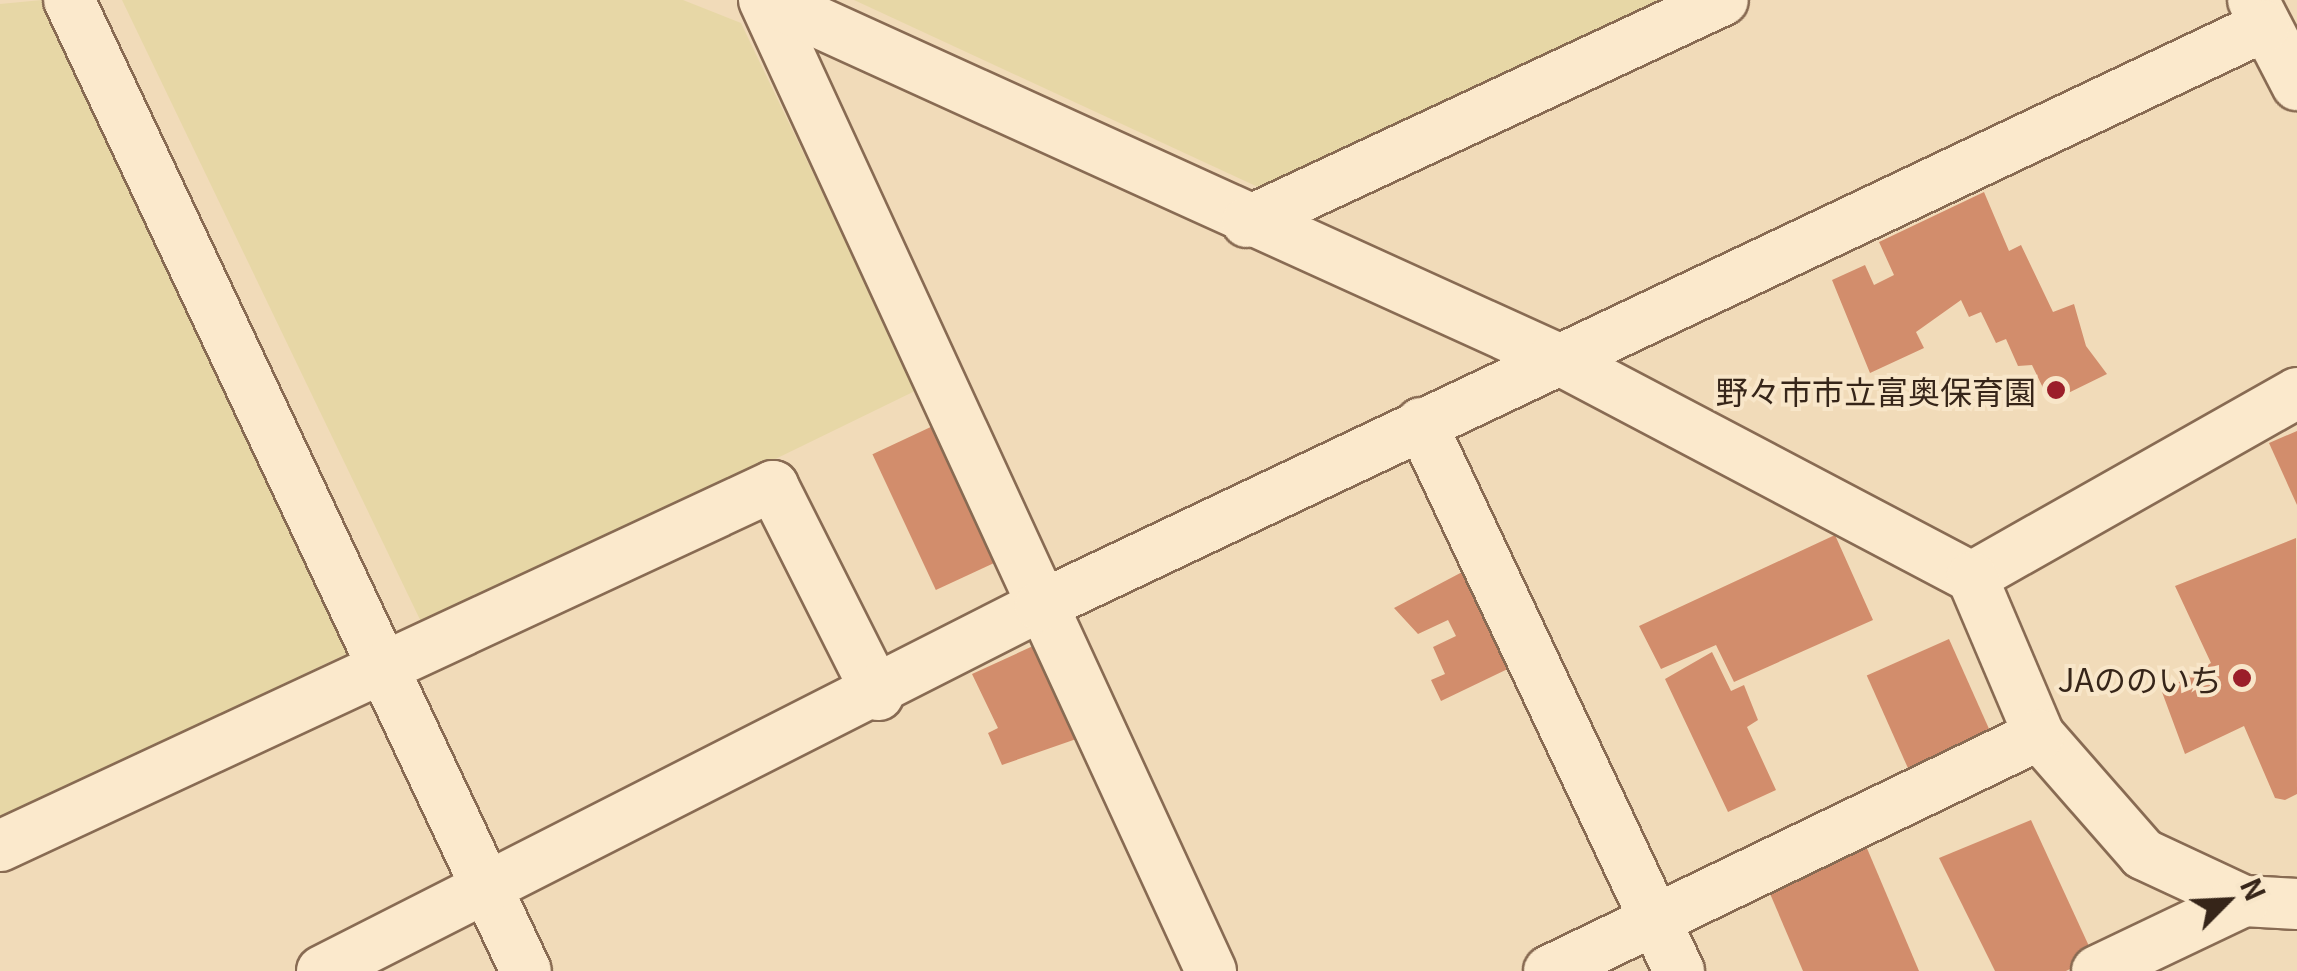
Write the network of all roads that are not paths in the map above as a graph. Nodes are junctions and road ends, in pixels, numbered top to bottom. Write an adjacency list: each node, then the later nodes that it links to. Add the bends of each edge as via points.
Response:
1 (69, 0): 12 (street)
2 (766, 0): 6 (street); 11 (street)
3 (1723, 0): 6 (street)
4 (2259, 13): 5 (street); 7 (street)
5 (2297, 85)
6 (1247, 222): 7 (street)
7 (1554, 357): 9 (street); 10 (street)
8 (2297, 393): 10 (street)
9 (1421, 423): 11 (street); 19 (street)
10 (1972, 577): 14 (street)
11 (1040, 606): 13 (street); 22 (street)
12 (380, 662): 13 (street, via 773,486); 15 (street); 16 (street)
13 (878, 696): 16 (street)
14 (2039, 735): 17 (street, via 2143,854); 19 (street)
15 (0, 846)
16 (489, 894): 20 (street); 21 (street)
17 (2244, 901): 18 (street); 25 (street)
18 (2297, 904)
19 (1655, 919): 23 (street); 24 (street)
20 (322, 971)
21 (526, 971)
22 (1211, 971)
23 (1549, 971)
24 (1678, 971)
25 (2097, 971)

